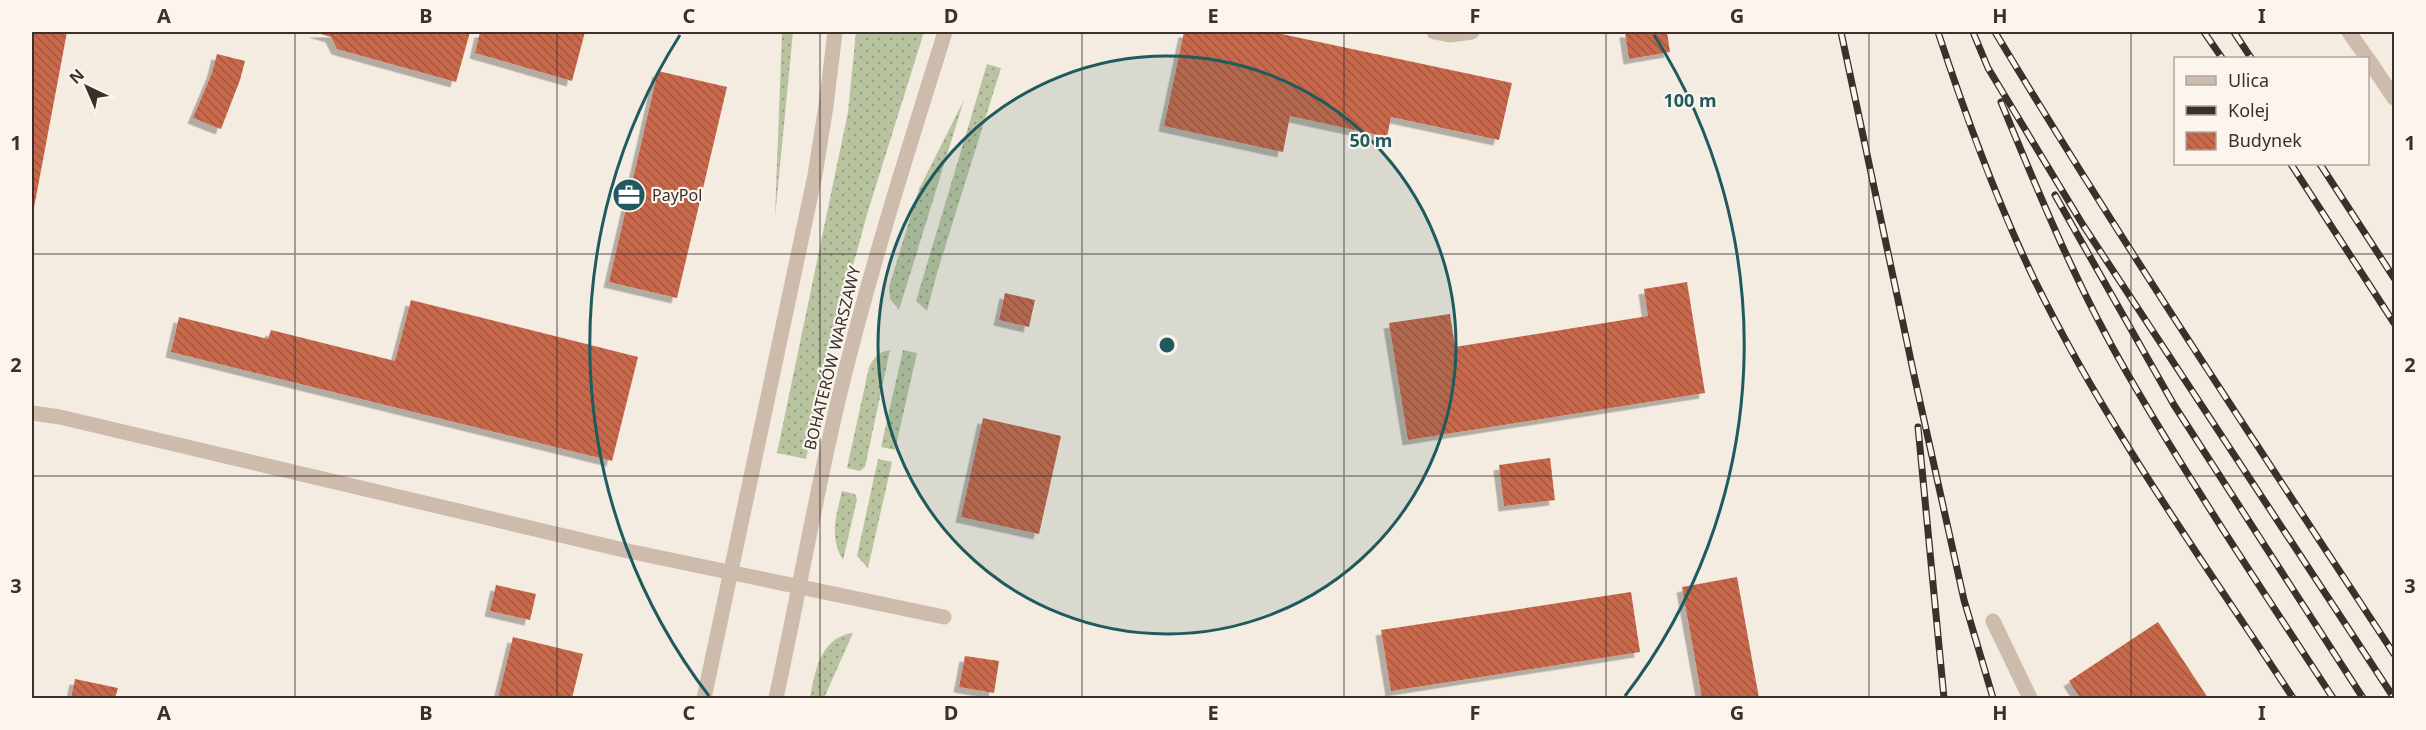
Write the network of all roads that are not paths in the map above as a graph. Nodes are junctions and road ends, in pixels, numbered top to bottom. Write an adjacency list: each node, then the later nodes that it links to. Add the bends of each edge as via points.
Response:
1 (835, 32): 10 (street, via 815,175)
2 (945, 32): 11 (street, BOHATERÓW WARSZAWY, via 864,299)
3 (1434, 32): 4 (street)
4 (1472, 32)
5 (2349, 32): 6 (street)
6 (2366, 57)
7 (2369, 62): 8 (street)
8 (2394, 99)
9 (32, 413): 10 (street)
10 (731, 573): 11 (street); 14 (street)
11 (799, 587): 12 (street); 15 (street, BOHATERÓW WARSZAWY)
12 (944, 617)
13 (1994, 621): 16 (street)
14 (704, 699)
15 (776, 699)
16 (2030, 699)

